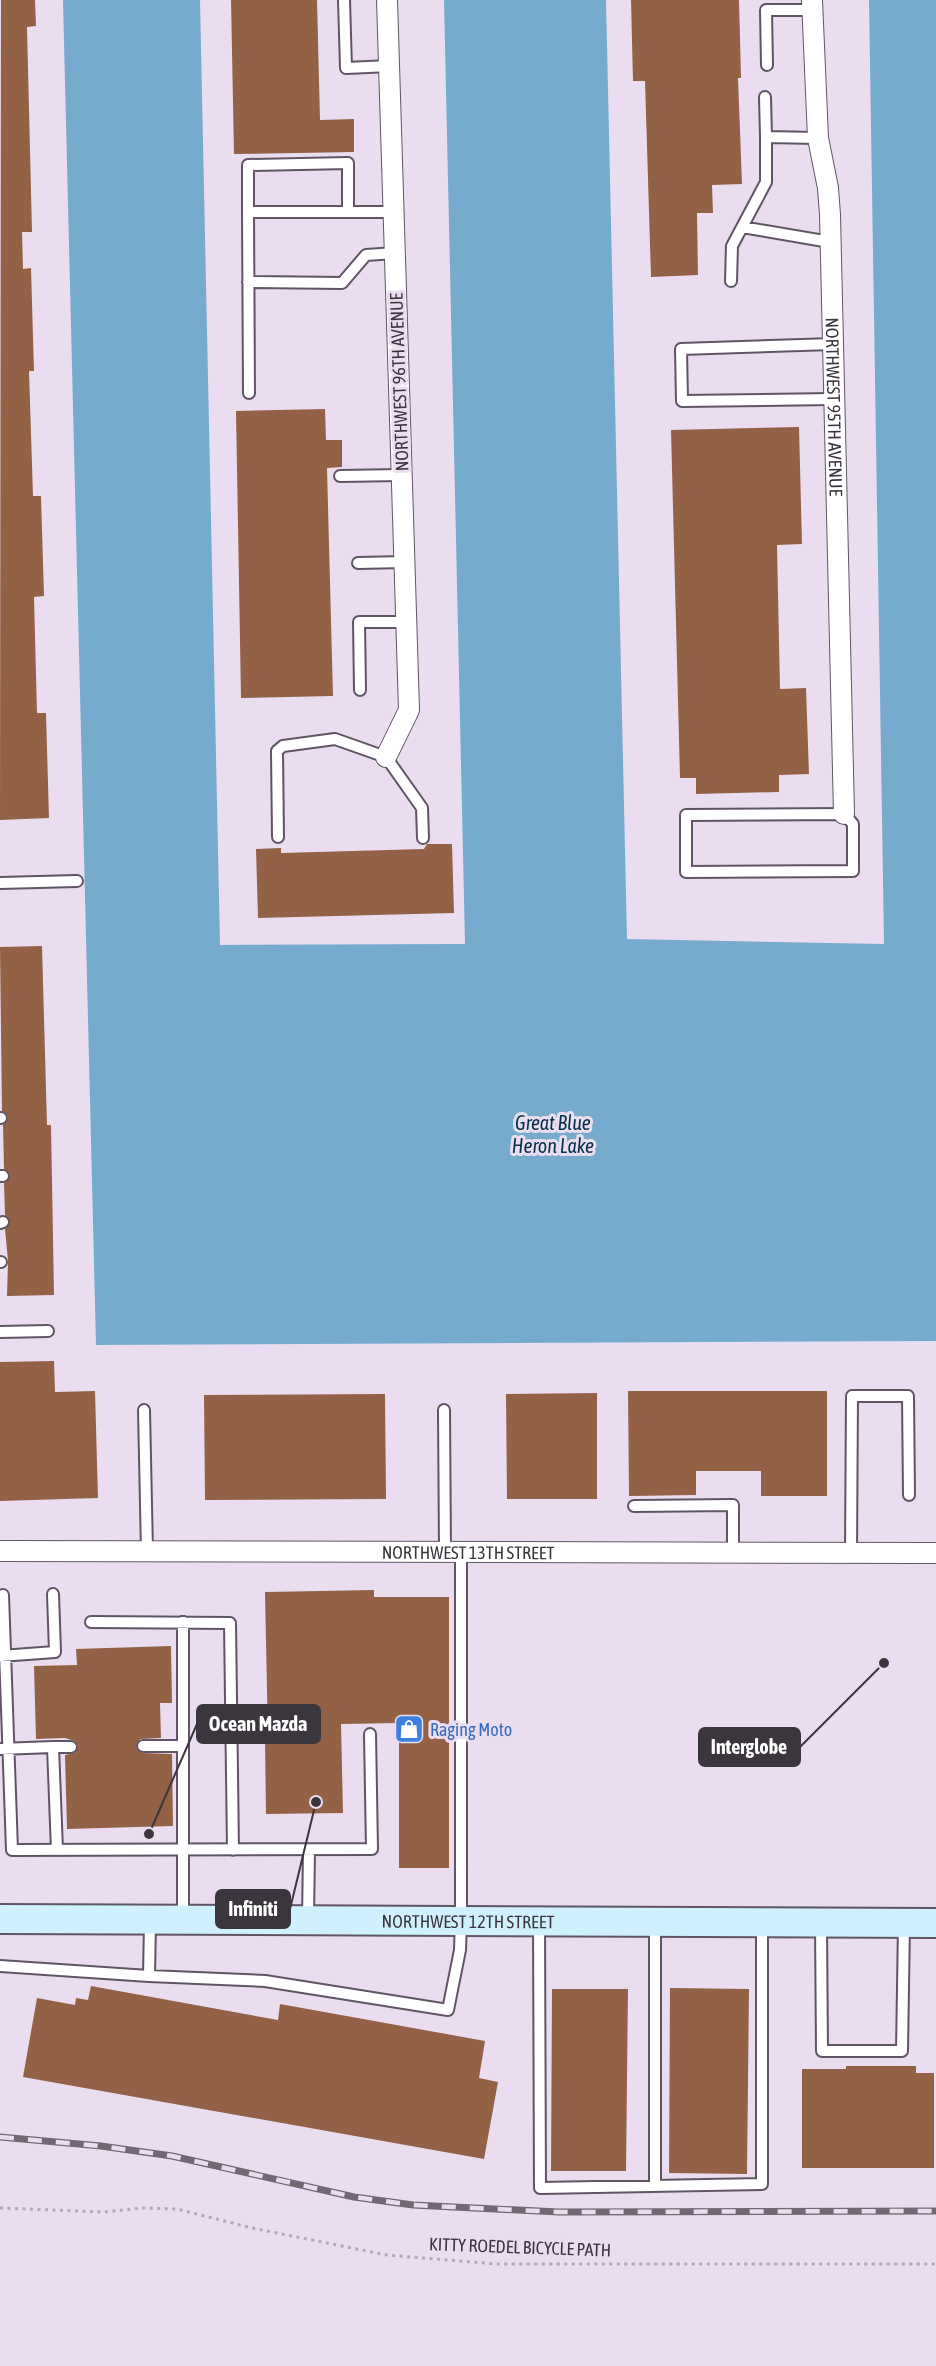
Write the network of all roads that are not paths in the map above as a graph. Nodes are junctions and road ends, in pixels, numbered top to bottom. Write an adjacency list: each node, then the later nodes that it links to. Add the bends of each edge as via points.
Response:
1 (345, 0): 5 (lane, via 346,68)
2 (387, 0): 5 (street, NORTHWEST 96TH AVENUE)
3 (812, 5): 4 (lane, via 766,10); 8 (street, NORTHWEST 95TH AVENUE)
4 (767, 65)
5 (390, 66): 11 (street, NORTHWEST 96TH AVENUE)
6 (765, 97): 7 (lane)
7 (766, 137): 8 (lane); 12 (lane, via 766,182)
8 (818, 138): 13 (street, NORTHWEST 95TH AVENUE, via 828,188)
9 (248, 212): 10 (lane); 10 (lane, via 248,165 348,163); 16 (lane)
10 (348, 212): 11 (lane)
11 (394, 212): 14 (street, NORTHWEST 96TH AVENUE)
12 (742, 227): 13 (lane); 15 (lane, via 732,246)
13 (830, 242): 17 (street, NORTHWEST 95TH AVENUE)
14 (395, 254): 16 (lane, via 366,255 342,283); 20 (street, NORTHWEST 96TH AVENUE)
15 (731, 281)
16 (248, 282): 18 (lane)
17 (833, 344): 19 (street, NORTHWEST 95TH AVENUE); 19 (lane, via 681,349 682,401)
18 (249, 393)
19 (834, 399): 27 (street, NORTHWEST 95TH AVENUE)
20 (401, 475): 21 (lane); 22 (street, NORTHWEST 96TH AVENUE)
21 (340, 476)
22 (404, 562): 23 (lane); 24 (street, NORTHWEST 96TH AVENUE)
23 (358, 563)
24 (406, 622): 25 (lane, via 359,622); 26 (street, NORTHWEST 96TH AVENUE, via 409,710)
25 (360, 690)
26 (386, 757): 28 (lane, via 335,739 283,746 276,759); 29 (lane, via 422,808)
27 (844, 814): 27 (lane, via 686,815 686,872 853,871 853,824)
28 (278, 837)
29 (423, 838)
30 (77, 881): 31 (lane)
31 (0, 883)
32 (48, 1331): 33 (lane)
33 (0, 1332)
34 (144, 1410): 40 (lane)
35 (444, 1410): 39 (lane)
36 (909, 1495): 43 (lane, via 908,1396 852,1396)
37 (634, 1506): 41 (lane, via 733,1505)
38 (0, 1551): 40 (street, NORTHWEST 13TH STREET)
39 (453, 1551): 40 (street, NORTHWEST 13TH STREET); 41 (street, NORTHWEST 13TH STREET); 63 (lane)
40 (147, 1552)
41 (733, 1553): 43 (street, NORTHWEST 13TH STREET)
42 (936, 1553): 43 (street, NORTHWEST 13TH STREET)
43 (851, 1554)
44 (53, 1594): 48 (lane, via 55,1652)
45 (3, 1595): 48 (lane)
46 (91, 1622): 47 (lane)
47 (183, 1622): 51 (lane); 57 (lane, via 230,1623)
48 (3, 1656): 54 (lane)
49 (370, 1734): 58 (lane, via 372,1849)
50 (143, 1746): 51 (lane)
51 (183, 1746): 56 (lane)
52 (53, 1747): 53 (lane); 54 (lane); 55 (lane)
53 (71, 1747)
54 (4, 1748): 55 (lane, via 12,1850)
55 (57, 1850): 56 (lane)
56 (184, 1850): 57 (lane); 61 (lane)
57 (233, 1850): 58 (lane)
58 (309, 1850): 62 (lane)
59 (0, 1919): 60 (main road, NORTHWEST 12TH STREET)
60 (150, 1920): 61 (main road, NORTHWEST 12TH STREET); 71 (lane)
61 (183, 1920): 62 (main road, NORTHWEST 12TH STREET)
62 (308, 1920): 63 (main road, NORTHWEST 12TH STREET)
63 (461, 1920): 64 (main road, NORTHWEST 12TH STREET); 71 (lane, via 460,1950 448,2010 265,1981)
64 (539, 1921): 65 (main road, NORTHWEST 12TH STREET); 72 (lane, via 540,2188)
65 (655, 1922): 66 (main road, NORTHWEST 12TH STREET); 72 (lane)
66 (762, 1923): 67 (main road, NORTHWEST 12TH STREET); 72 (lane, via 762,2184)
67 (820, 1923): 69 (main road, NORTHWEST 12TH STREET); 69 (lane, via 822,2051 902,2051)
68 (936, 1923): 69 (main road, NORTHWEST 12TH STREET)
69 (904, 1924)
70 (0, 1966): 71 (lane)
71 (149, 1976)
72 (656, 2186)

